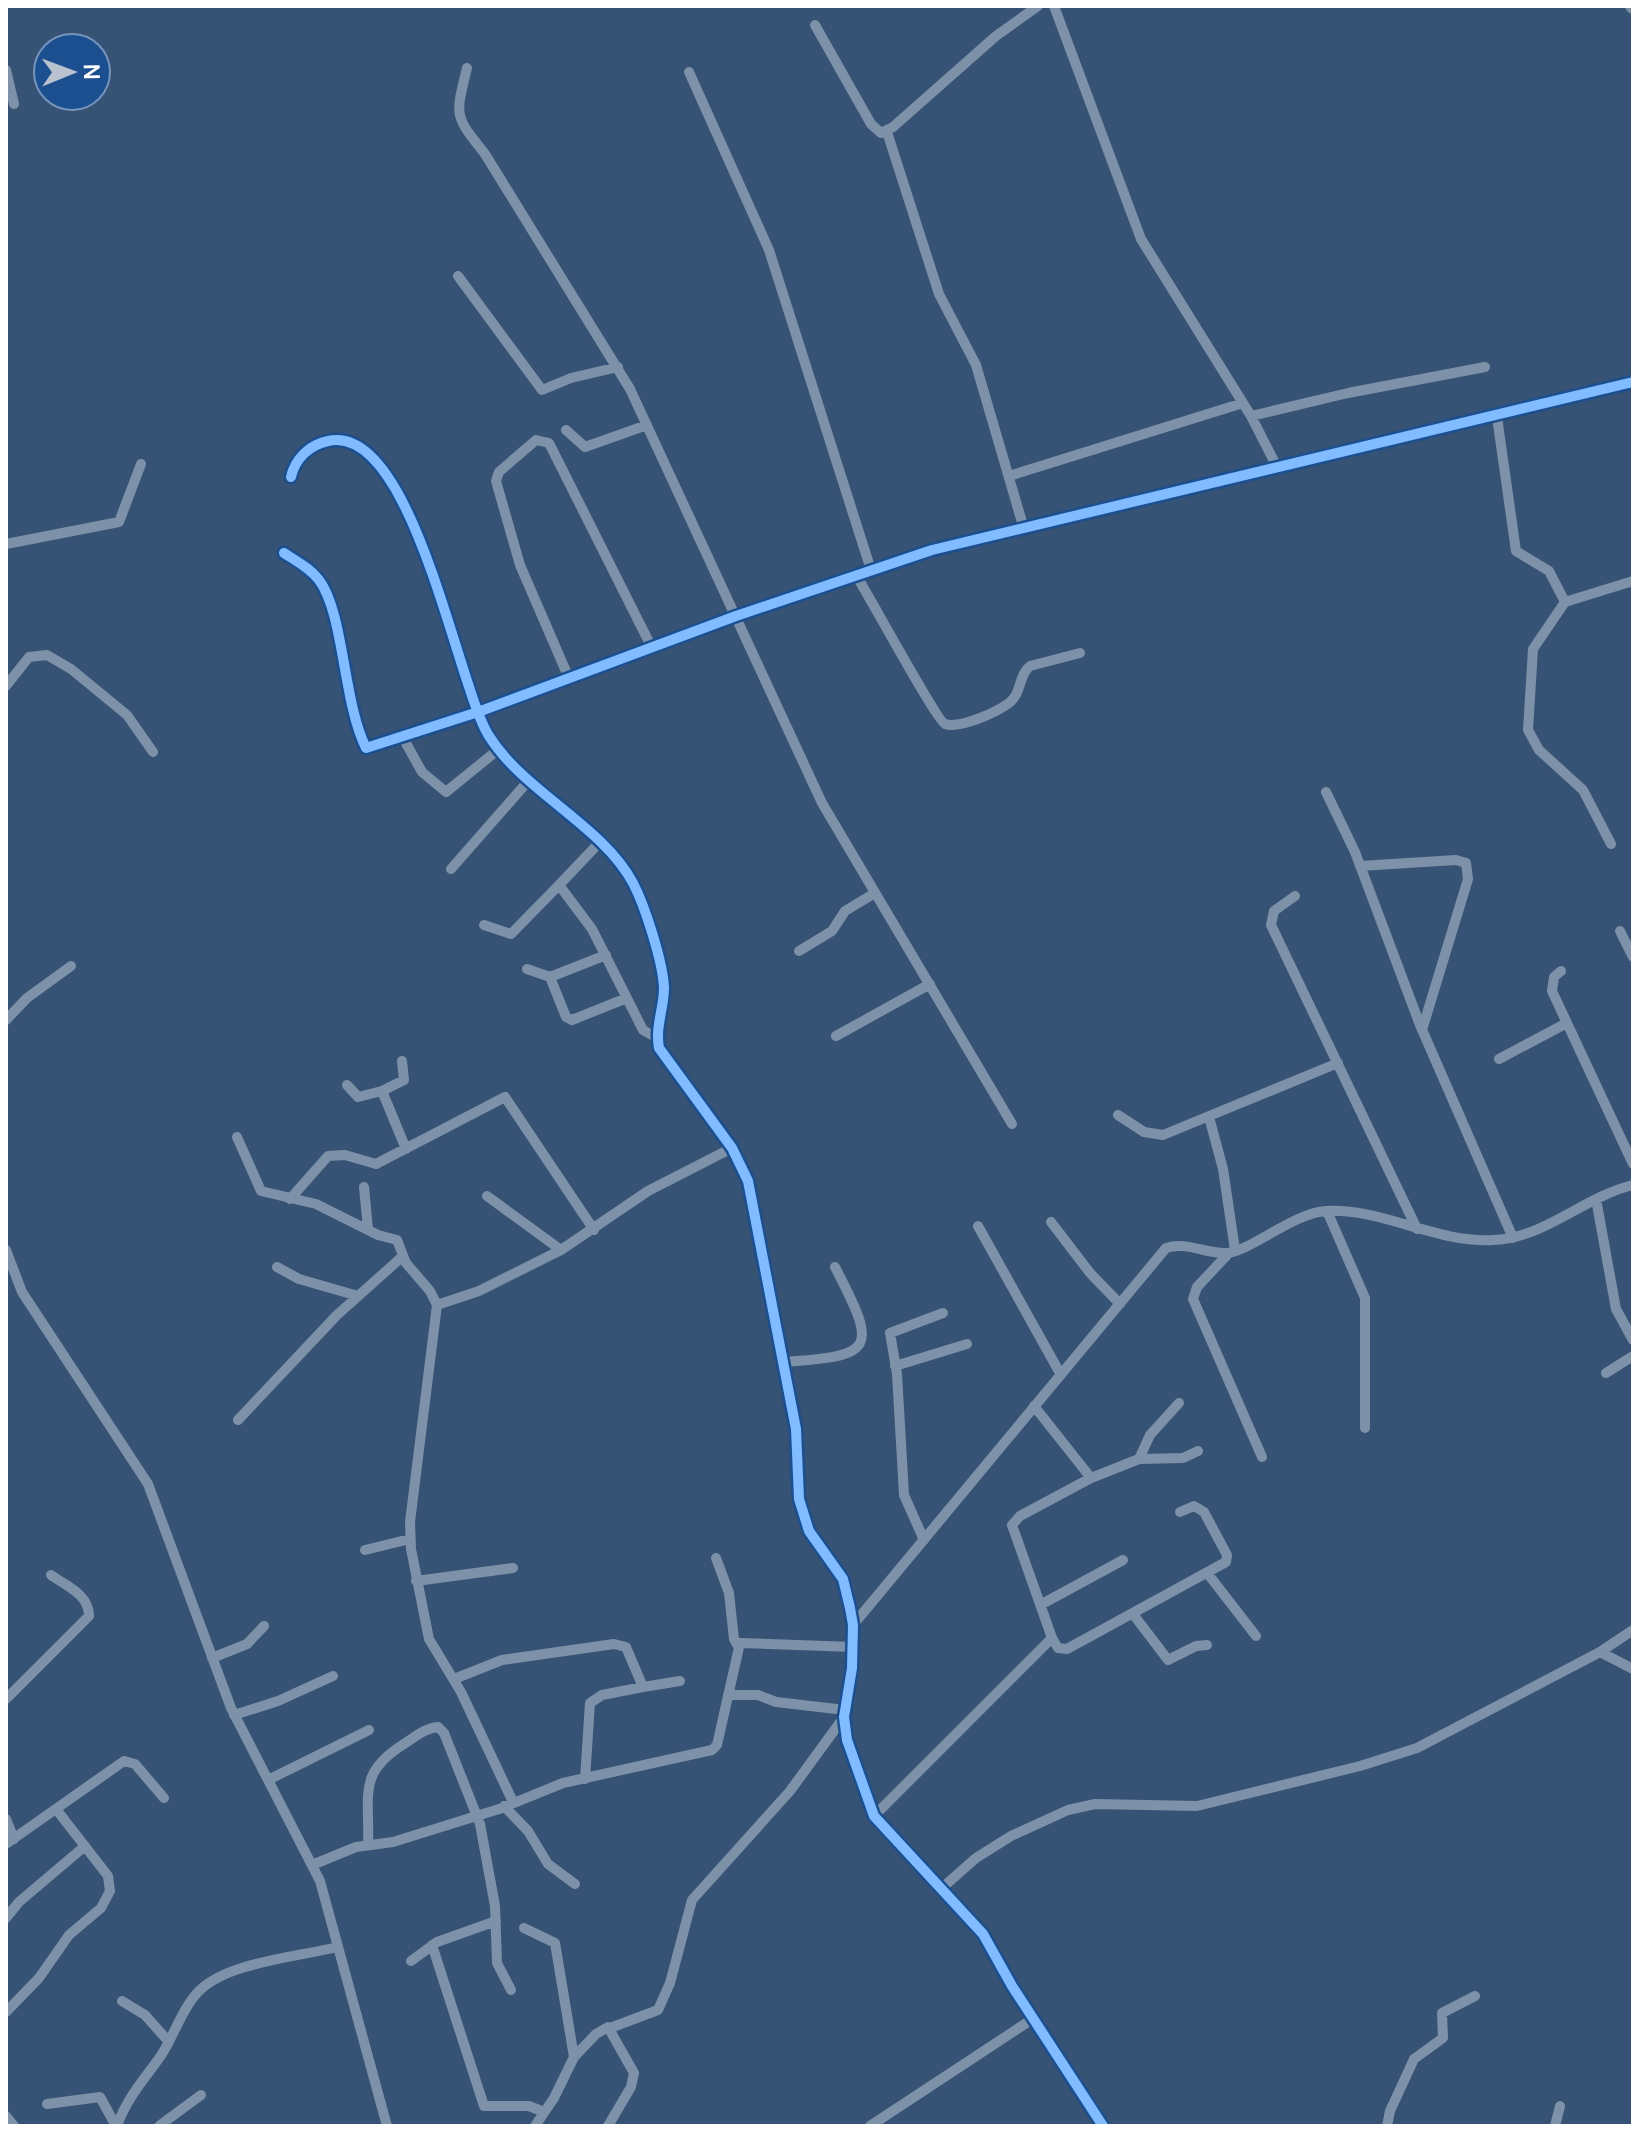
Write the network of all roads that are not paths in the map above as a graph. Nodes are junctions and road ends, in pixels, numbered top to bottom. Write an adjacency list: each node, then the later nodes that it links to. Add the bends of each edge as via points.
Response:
1 (1038, 6): 8 (street)
2 (1054, 6): 13 (street, via 1141,239)
3 (815, 25): 8 (street, via 875,130)
4 (467, 68): 10 (street, via 458,104 461,123)
5 (6, 70): 7 (street)
6 (689, 72): 25 (street, via 769,250)
7 (14, 104)
8 (887, 132): 20 (street, via 939,294 976,365)
9 (458, 276): 10 (street, via 542,390)
10 (618, 367): 16 (street)
11 (1485, 367): 14 (street)
12 (1633, 382): 15 (street)
13 (1243, 403): 14 (street); 20 (street)
14 (1251, 416): 19 (street)
15 (1497, 417): 19 (street); 28 (street, via 1516,551 1549,571)
16 (647, 425): 17 (street, via 585,447); 29 (street)
17 (566, 430)
18 (141, 464): 23 (street, via 119,522)
19 (1278, 469): 22 (street)
20 (1009, 476): 22 (street)
21 (291, 477): 34 (street, via 300,457 334,440 350,443 378,467 420,538)
22 (1024, 529): 25 (street)
23 (6, 544)
24 (284, 553): 35 (street, via 308,568 326,591 366,748)
25 (871, 570): 26 (street)
26 (856, 575): 29 (street); 31 (street, via 935,716 946,724 960,724 1012,701 1030,666)
27 (1633, 581): 28 (street)
28 (1565, 602): 41 (street, via 1533,649 1528,730 1539,750 1583,790)
29 (736, 616): 30 (street); 45 (street, via 822,803)
30 (651, 646): 32 (street); 32 (street, via 549,443 536,440 499,472 496,481 520,565)
31 (1080, 653)
32 (568, 676): 34 (street)
33 (6, 686): 37 (street, via 29,657 47,655 127,715)
34 (478, 712): 35 (street); 36 (street)
35 (402, 736): 36 (street, via 422,772 446,792)
36 (499, 749): 38 (street)
37 (153, 752)
38 (530, 779): 40 (street); 43 (street)
39 (1326, 792): 42 (street)
40 (599, 843): 44 (street); 62 (street, via 633,883 648,925 664,985)
41 (1611, 844)
42 (1360, 866): 60 (street); 60 (street, via 1466,863 1468,879)
43 (451, 869)
44 (559, 885): 47 (street, via 511,934); 50 (street)
45 (875, 893): 49 (street, via 845,911 832,931); 56 (street)
46 (1295, 896): 65 (street, via 1270,919)
47 (484, 925)
48 (1620, 931): 51 (street)
49 (799, 951)
50 (606, 955): 55 (street); 57 (street)
51 (1633, 957)
52 (71, 966): 58 (street)
53 (527, 969): 55 (street)
54 (1561, 971): 59 (street, via 1551,985)
55 (550, 977): 57 (street, via 572,1020)
56 (930, 984): 61 (street); 70 (street)
57 (627, 998): 62 (street, via 643,1030)
58 (6, 1020)
59 (1565, 1024): 63 (street); 74 (street)
60 (1422, 1030): 86 (street)
61 (836, 1036)
62 (657, 1038): 72 (street)
63 (1499, 1059)
64 (402, 1061): 67 (street, via 404,1080)
65 (1338, 1063): 69 (street); 84 (street)
66 (347, 1085): 67 (street, via 358,1097)
67 (382, 1091): 73 (street)
68 (1118, 1115): 69 (street, via 1153,1135)
69 (1209, 1117): 89 (street, via 1223,1169)
70 (1012, 1124)
71 (237, 1137): 78 (street, via 261,1191)
72 (732, 1148): 85 (street, via 648,1191); 100 (street, via 748,1181)
73 (406, 1149): 78 (street, via 370,1164 345,1155 328,1156); 85 (street, via 505,1097)
74 (1633, 1162)
75 (1633, 1185): 79 (street)
76 (364, 1187): 83 (street)
77 (487, 1196): 88 (street)
78 (290, 1199): 83 (street, via 316,1204)
79 (1596, 1199): 86 (street); 97 (street, via 1616,1309)
80 (1327, 1211): 84 (street); 89 (street, via 1307,1215); 107 (street, via 1365,1298)
81 (1051, 1222): 94 (street)
82 (978, 1226): 103 (street)
83 (368, 1229): 90 (street, via 397,1240)
84 (1417, 1229): 86 (street, via 1468,1240)
85 (594, 1230): 88 (street)
86 (1513, 1238)
87 (6, 1250): 133 (street, via 22,1292 148,1484)
88 (561, 1250): 95 (street, via 479,1291)
89 (1232, 1252): 94 (street, via 1183,1245 1166,1248); 109 (street, via 1197,1287 1193,1299)
90 (403, 1256): 93 (street); 95 (street)
91 (277, 1267): 93 (street)
92 (835, 1267): 100 (street, via 861,1318 862,1337 843,1357)
93 (358, 1296): 106 (street)
94 (1120, 1304): 103 (street)
95 (437, 1305): 113 (street)
96 (943, 1313): 101 (street, via 892,1330)
97 (1633, 1340)
98 (967, 1344): 101 (street)
99 (1633, 1356): 102 (street)
100 (782, 1362): 124 (street, via 796,1429 803,1516 843,1579)
101 (895, 1366): 114 (street, via 904,1495)
102 (1606, 1373)
103 (1061, 1375): 105 (street)
104 (1179, 1403): 110 (street, via 1150,1435)
105 (1034, 1406): 111 (street); 114 (street)
106 (238, 1420)
107 (1365, 1428)
108 (1198, 1451): 110 (street, via 1183,1458)
109 (1262, 1457)
110 (1139, 1459): 111 (street)
111 (1091, 1478): 122 (street, via 1012,1525)
112 (1180, 1512): 119 (street, via 1199,1507 1227,1555)
113 (410, 1539): 115 (street); 121 (street)
114 (924, 1540): 124 (street)
115 (365, 1550)
116 (716, 1558): 130 (street, via 729,1593)
117 (1123, 1560): 122 (street)
118 (513, 1568): 121 (street)
119 (1208, 1574): 123 (street); 127 (street)
120 (51, 1575): 140 (street, via 79,1593 89,1616)
121 (416, 1581): 136 (street, via 429,1639)
122 (1042, 1604): 128 (street)
123 (1133, 1614): 128 (street, via 1064,1650); 129 (street, via 1168,1660)
124 (853, 1625): 131 (street)
125 (264, 1626): 133 (street, via 247,1644)
126 (1633, 1630): 132 (street)
127 (1256, 1636)
128 (1052, 1638): 150 (street)
129 (1207, 1645)
130 (738, 1646): 131 (street, via 743,1642); 139 (street)
131 (853, 1647): 141 (street)
132 (1600, 1652): 134 (street); 157 (street, via 1443,1736 1391,1757 1197,1806 1095,1804 1068,1810 1011,1836)
133 (212, 1658): 142 (street)
134 (1633, 1669)
135 (333, 1676): 142 (street)
136 (454, 1679): 138 (street, via 502,1660 619,1644 630,1651); 147 (street)
137 (680, 1681): 138 (street)
138 (643, 1687): 144 (street, via 602,1695 590,1703)
139 (728, 1695): 141 (street, via 758,1695); 144 (street, via 712,1750)
140 (6, 1699)
141 (845, 1713): 150 (street, via 850,1749); 169 (street, via 790,1791 692,1900 658,2010)
142 (234, 1715): 145 (street)
143 (369, 1730): 145 (street)
144 (585, 1779): 147 (street)
145 (268, 1780): 155 (street)
146 (164, 1798): 148 (street, via 135,1764 124,1761)
147 (508, 1804): 149 (street); 156 (street, via 548,1864)
148 (56, 1809): 152 (street); 154 (street)
149 (476, 1815): 153 (street); 153 (street, via 444,1733 434,1727 387,1754 373,1769); 159 (street)
150 (874, 1816): 157 (street)
151 (6, 1819): 152 (street)
152 (10, 1841)
153 (368, 1845): 155 (street)
154 (85, 1846): 158 (street); 167 (street, via 108,1876 107,1899 69,1935 39,1978)
155 (312, 1865): 162 (street)
156 (575, 1884)
157 (942, 1888): 168 (street, via 983,1934)
158 (6, 1918)
159 (496, 1921): 161 (street); 164 (street, via 497,1963)
160 (524, 1928): 171 (street, via 555,1943)
161 (432, 1945): 163 (street); 175 (street, via 484,2106 529,2106)
162 (337, 1947): 170 (street, via 209,1982 188,2006); 180 (street)
163 (411, 1961)
164 (511, 1990)
165 (1475, 1996): 185 (street, via 1442,2013 1443,2038 1414,2059)
166 (122, 2001): 170 (street, via 145,2015)
167 (6, 2012)
168 (1034, 2018): 183 (street); 184 (street)
169 (610, 2028): 171 (street, via 596,2034); 182 (street, via 634,2073)
170 (169, 2042): 178 (street, via 130,2094)
171 (574, 2057): 175 (street)
172 (201, 2095): 179 (street)
173 (47, 2104): 178 (street, via 100,2097)
174 (1560, 2106): 186 (street)
175 (544, 2112): 181 (street)
176 (6, 2116): 177 (street)
177 (14, 2126)
178 (117, 2126)
179 (159, 2126)
180 (387, 2126)
181 (535, 2126)
182 (608, 2126)
183 (870, 2126)
184 (1103, 2126)
185 (1387, 2126)
186 (1555, 2126)

